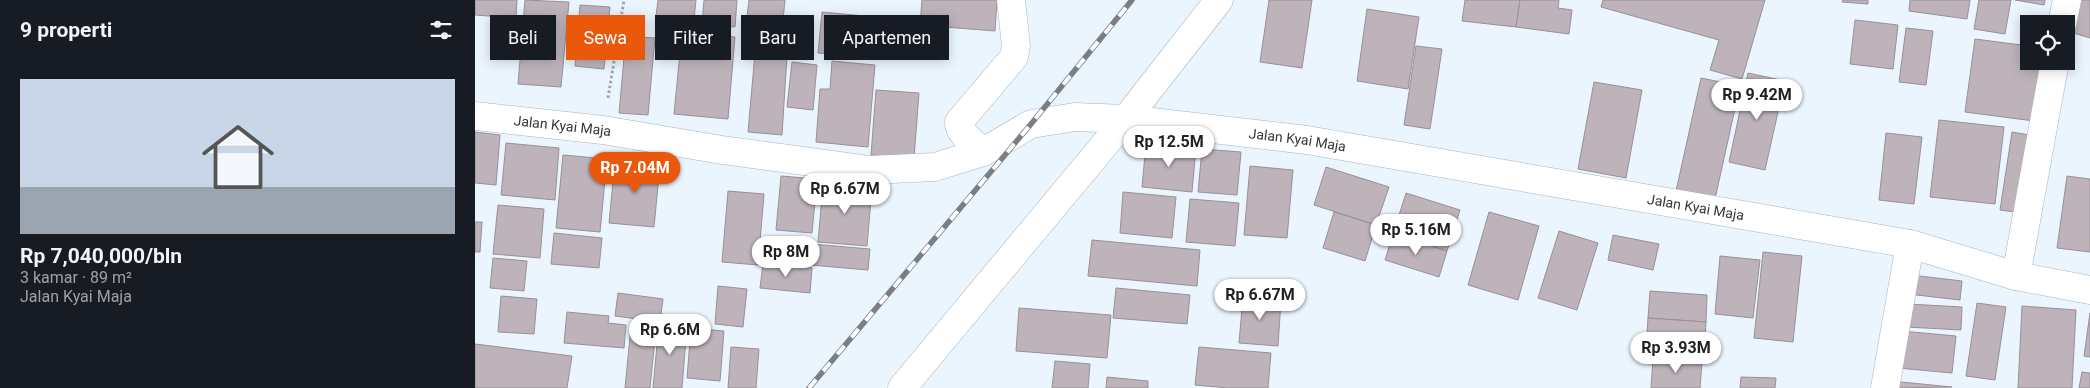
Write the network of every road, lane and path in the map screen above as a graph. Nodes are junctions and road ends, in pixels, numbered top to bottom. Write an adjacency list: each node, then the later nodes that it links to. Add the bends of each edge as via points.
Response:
1 (624, 0): 9 (path)
2 (1011, 0): 10 (street, via 1015,57 959,122 960,130)
3 (1219, 0): 8 (street)
4 (2067, 0): 5 (street)
5 (2064, 15)
6 (2053, 70): 12 (street)
7 (475, 116): 9 (street, Jalan Kyai Maja)
8 (1126, 118): 10 (street, Jalan Kyai Maja, via 1075,117 1031,124); 11 (street, Jalan Kyai Maja, via 1307,140); 14 (street)
9 (603, 130): 10 (street, Jalan Kyai Maja, via 870,170 935,167)
10 (983, 152)
11 (1909, 244): 12 (street, Jalan Kyai Maja); 15 (street)
12 (2016, 276): 13 (street, Jalan Kyai Maja)
13 (2090, 290)
14 (902, 388)
15 (1885, 388)

